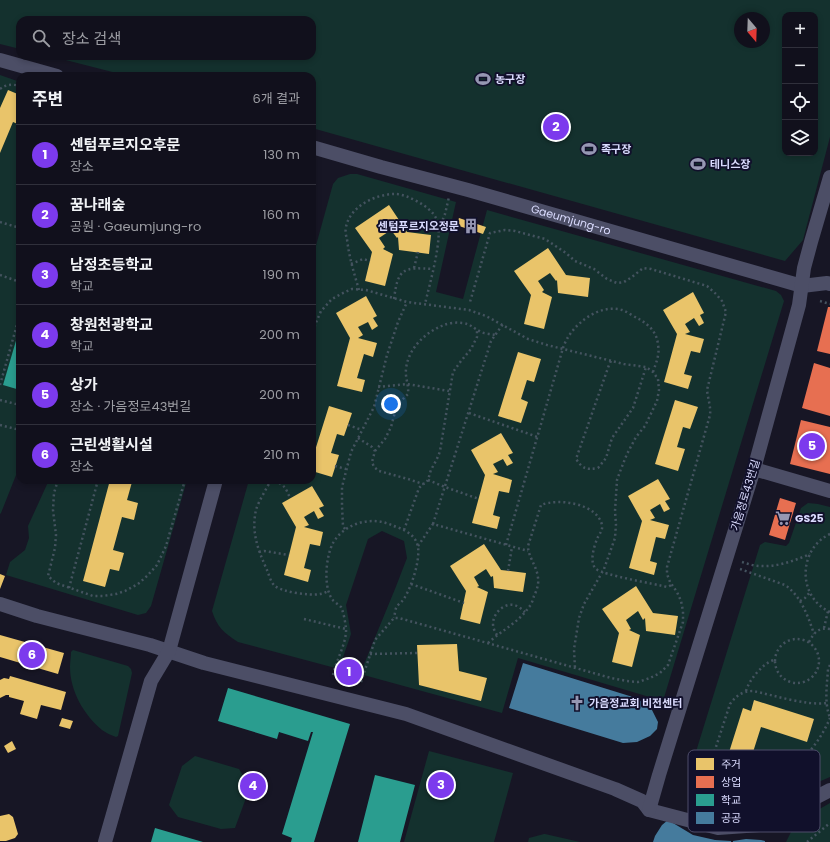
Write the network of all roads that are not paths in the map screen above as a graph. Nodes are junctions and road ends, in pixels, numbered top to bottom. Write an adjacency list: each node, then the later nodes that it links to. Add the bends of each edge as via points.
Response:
1 (0, 60): 2 (street)
2 (43, 72)
3 (316, 148): 6 (street, Gaeumjung-ro)
4 (830, 177): 6 (street, 가음정로43번길, via 804,268)
5 (830, 284): 6 (street, Gaeumjung-ro)
6 (802, 286): 7 (street, 가음정로43번길, via 800,305)
7 (754, 469): 9 (street); 14 (street, 가음정로43번길)
8 (215, 484): 11 (street)
9 (830, 491)
10 (0, 604): 11 (street)
11 (169, 651): 14 (street, via 204,663 406,714 615,789 642,801); 16 (street, via 151,681)
12 (830, 790): 13 (street)
13 (820, 795)
14 (649, 810): 15 (street)
15 (688, 820)
16 (105, 842)

